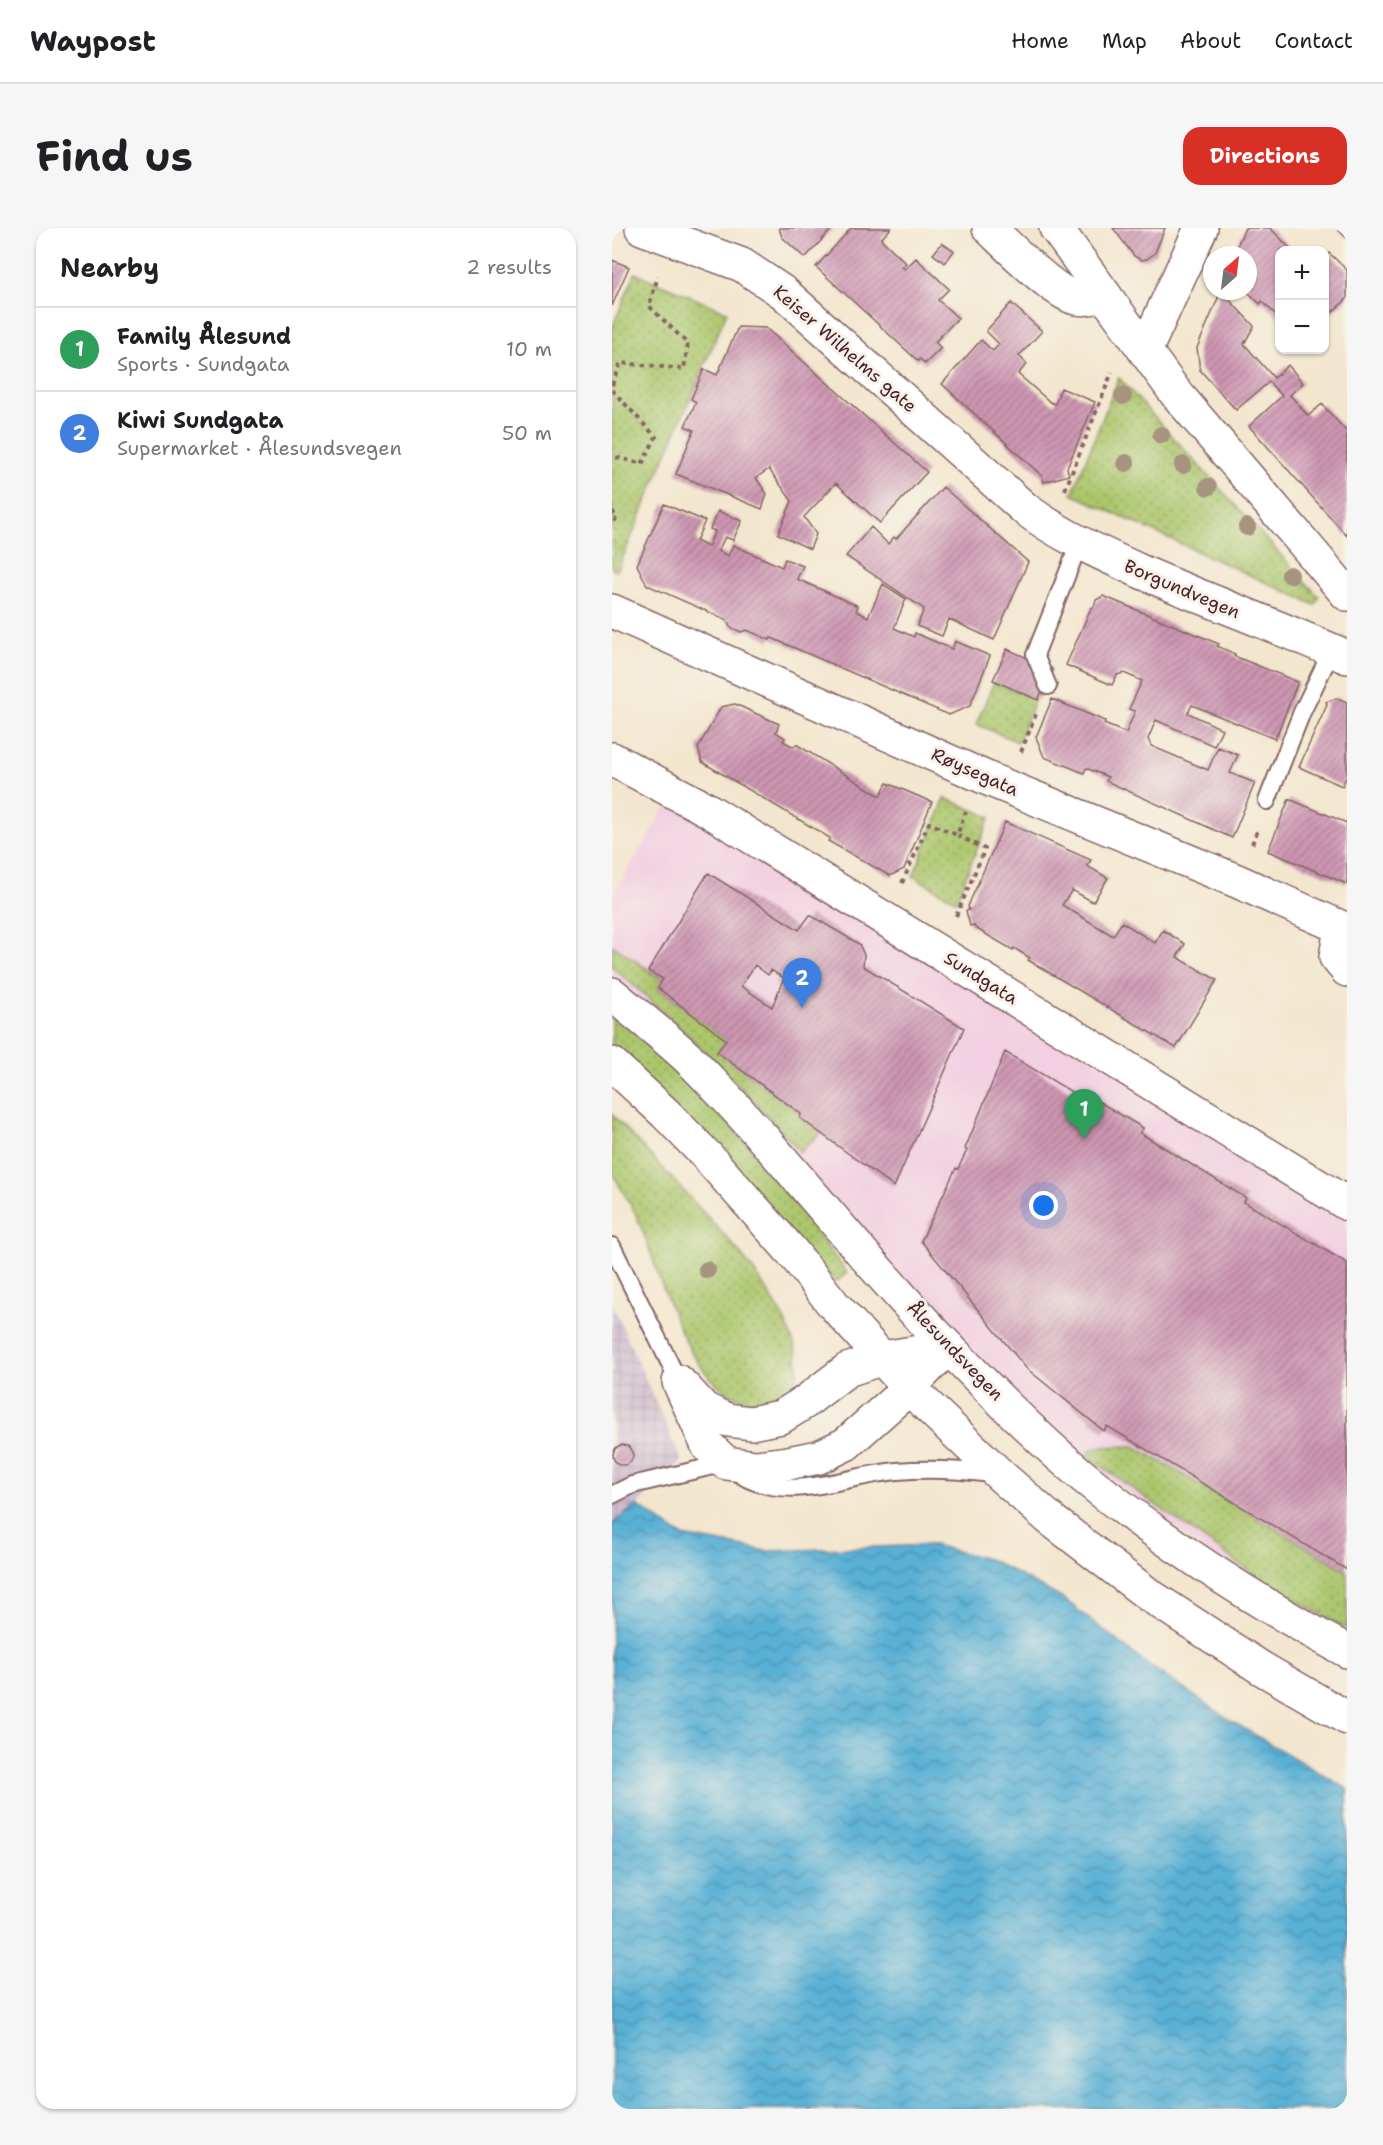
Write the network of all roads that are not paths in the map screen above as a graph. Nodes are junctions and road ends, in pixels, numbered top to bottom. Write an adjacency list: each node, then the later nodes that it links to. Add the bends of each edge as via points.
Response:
1 (642, 228): 5 (main road, Keiser Wilhelms gate)
2 (989, 228): 6 (main road, via 1060,291 1076,298)
3 (1056, 228): 6 (main road)
4 (1201, 228): 7 (main road)
5 (697, 237): 8 (main road, Keiser Wilhelms gate, via 784,293)
6 (1104, 294): 7 (main road)
7 (1145, 351): 10 (main road, via 1174,392)
8 (1024, 508): 9 (main road, Borgundvegen)
9 (1079, 544): 12 (main road, Borgundvegen); 13 (lane, via 1035,655)
10 (1347, 594)
11 (612, 611): 16 (main road, Røysegata, via 993,781)
12 (1340, 654): 15 (lane, via 1302,712)
13 (1047, 686)
14 (612, 759): 20 (main road, Sundgata, via 708,810)
15 (1267, 801)
16 (1344, 929): 17 (main road, via 1336,957)
17 (1347, 970)
18 (612, 994): 22 (main road, Ålesundsvegen, via 694,1064)
19 (612, 1064): 23 (main road, via 707,1156)
20 (1347, 1204)
21 (612, 1245): 24 (lane)
22 (948, 1347): 23 (main road); 25 (main road); 29 (main road, Ålesundsvegen, via 1083,1477 1148,1527 1208,1568)
23 (883, 1358): 24 (main road, via 847,1370 781,1418 751,1423 728,1420 704,1409); 25 (main road)
24 (679, 1382): 26 (main road, via 708,1446)
25 (909, 1388): 26 (main road, via 846,1444 819,1457 756,1467); 27 (main road)
26 (726, 1463): 27 (lane, via 747,1479 773,1487 832,1484 895,1471 944,1469); 28 (lane, via 632,1485)
27 (1000, 1475): 30 (main road, via 1149,1595)
28 (612, 1495)
29 (1347, 1651)
30 (1347, 1718)

